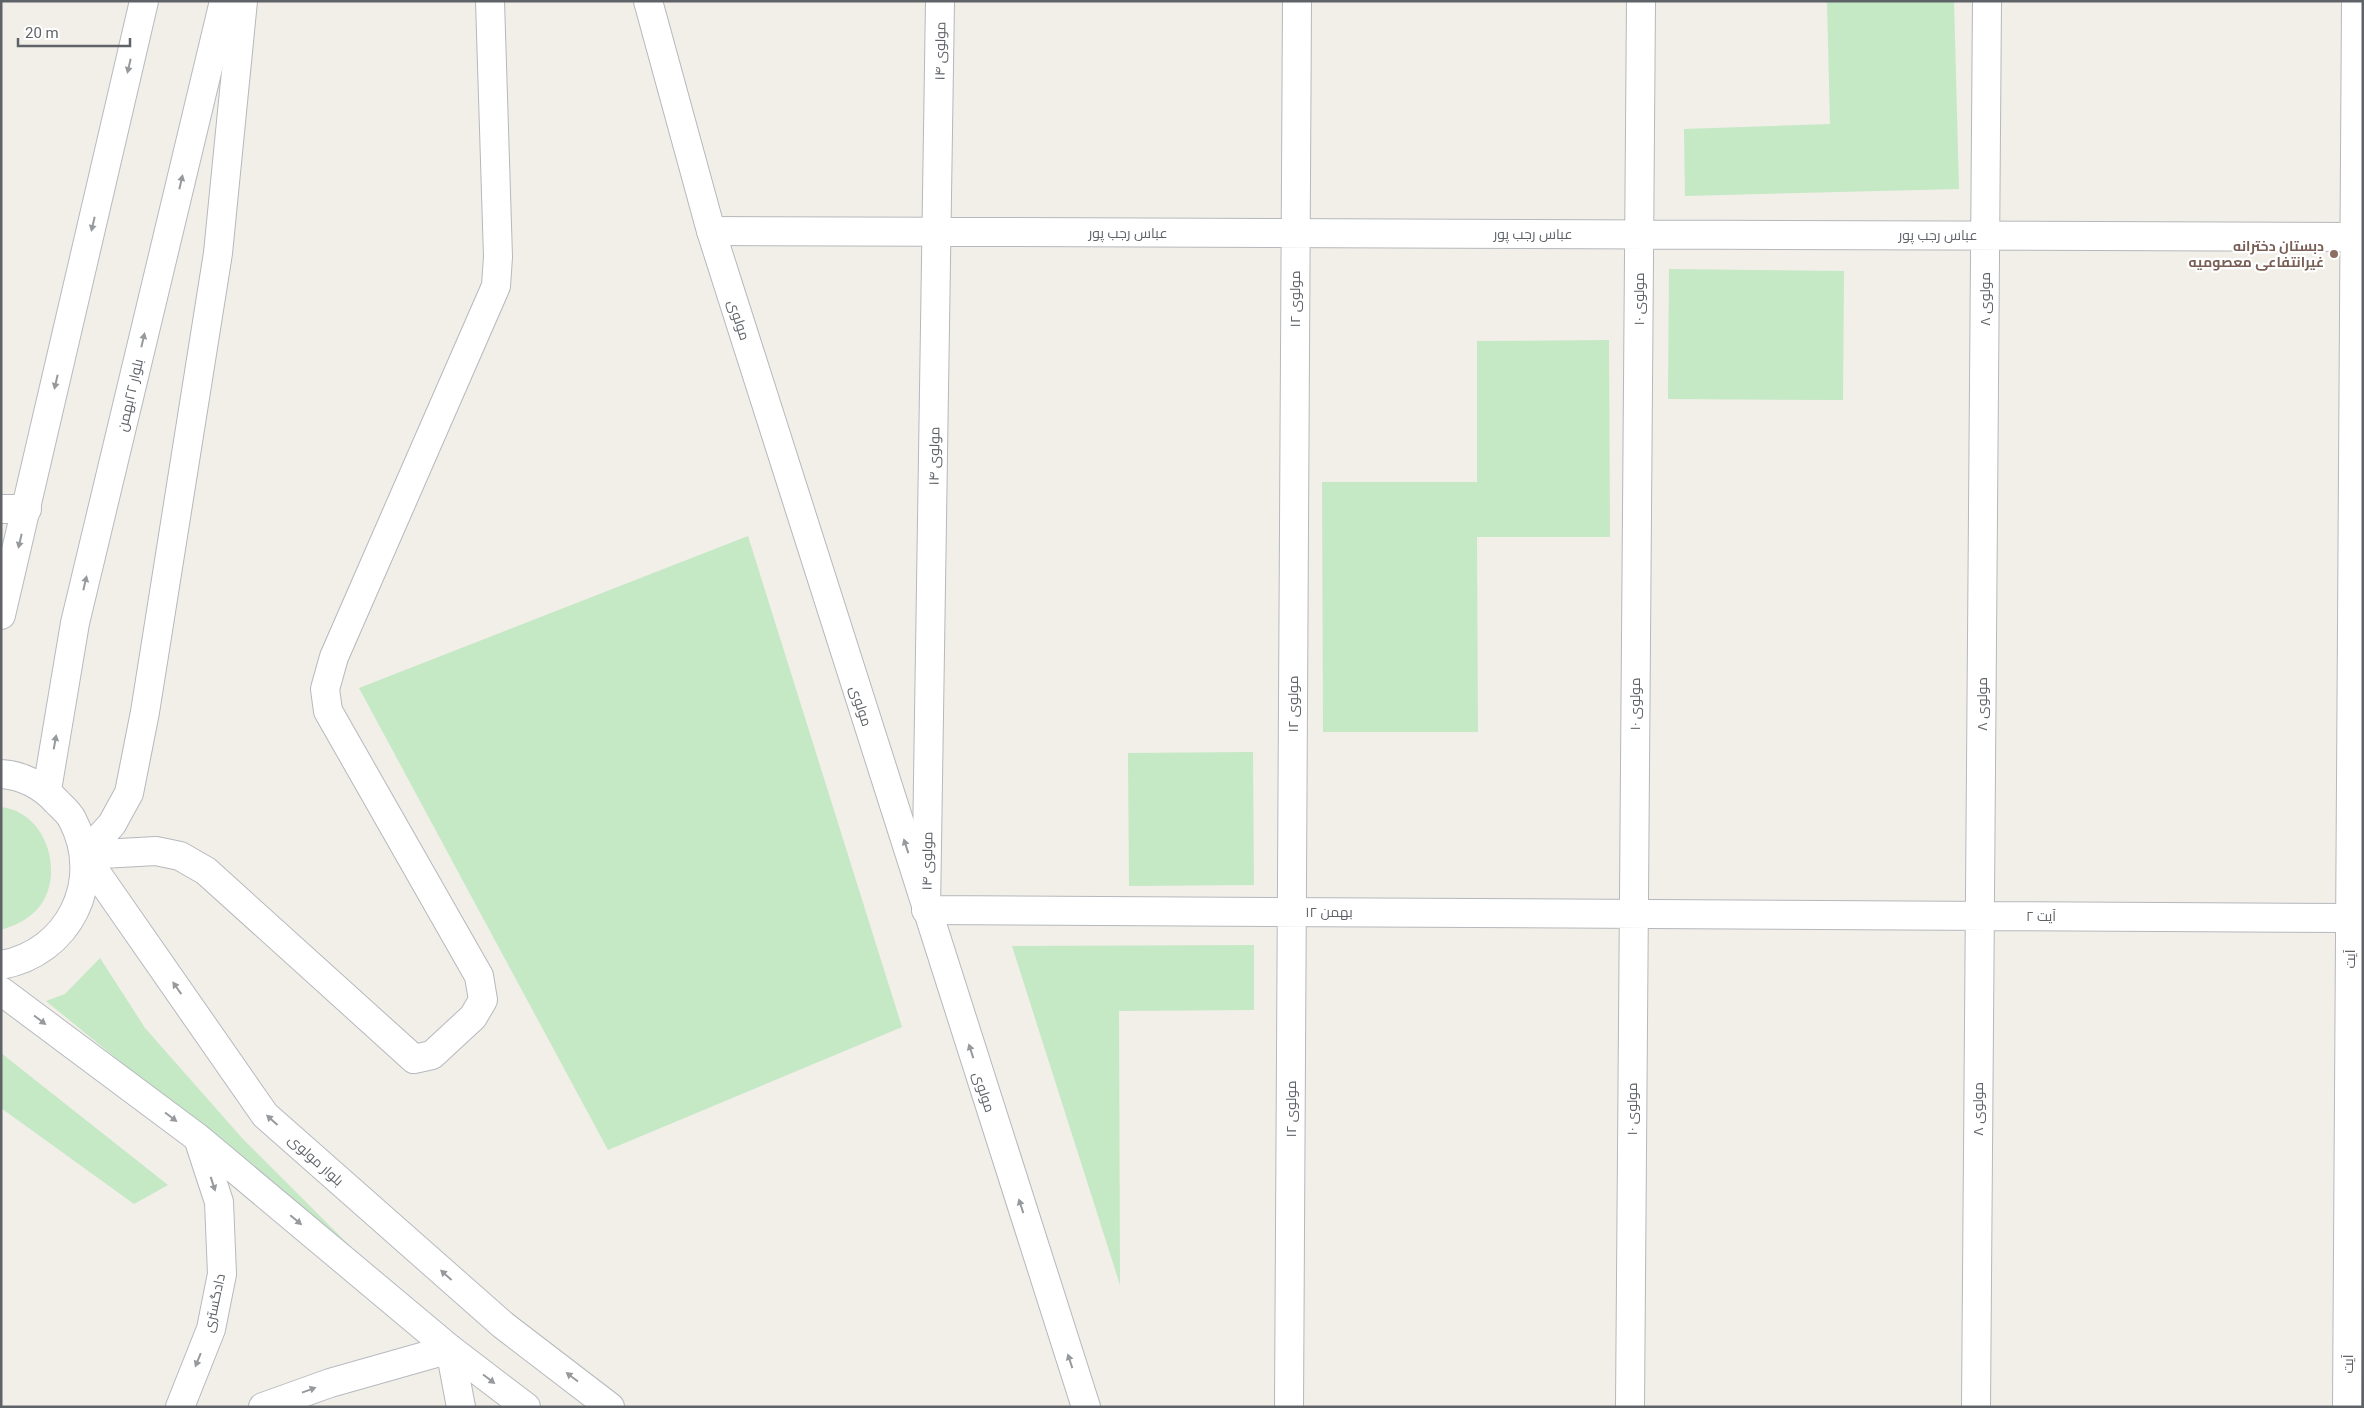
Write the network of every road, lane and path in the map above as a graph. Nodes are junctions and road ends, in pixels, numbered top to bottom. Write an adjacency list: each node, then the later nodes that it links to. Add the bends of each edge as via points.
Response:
1 (144, 1): 18 (street, one-way to 18)
2 (224, 1): 21 (street, بلوار ۲۲بهمن, one-way to 2, via 75,623)
3 (243, 1): 23 (street, via 218,253 145,712 129,793 112,824)
4 (490, 1): 23 (street, via 498,258 496,286 334,657 325,689 328,710 479,976 483,1000 473,1017 432,1055 414,1059 206,871 180,856 156,851)
5 (648, 1): 11 (street, مولوی)
6 (940, 1): 12 (street, مولوی ۱۴)
7 (1297, 1): 13 (street, مولوی ۱۲)
8 (1641, 1): 14 (street, مولوی ۱۰)
9 (1987, 1): 15 (street, مولوی ۸)
10 (2356, 1): 16 (street, آیت)
11 (711, 231): 12 (street, عباس رجب پور); 24 (street, مولوی, one-way to 11)
12 (937, 232): 13 (street, عباس رجب پور); 24 (street, مولوی ۱۴)
13 (1296, 233): 14 (street, عباس رجب پور); 25 (street, مولوی ۱۲)
14 (1639, 234): 15 (street, عباس رجب پور); 26 (street, مولوی ۱۰)
15 (1985, 235): 16 (street, عباس رجب پور); 28 (street, مولوی ۸)
16 (2355, 237): 17 (street, آیت)
17 (2358, 411): 22 (street, آیت)
18 (14, 509): 19 (street, one-way to 19)
19 (1, 615)
20 (1, 774): 21 (street, via 13,775)
21 (47, 790): 23 (street, via 72,819)
22 (2357, 803): 29 (street, آیت)
23 (84, 854): 30 (street, via 83,892 66,927 38,953); 38 (street, بلوار مولوی, one-way to 23, via 503,1325 265,1115)
24 (926, 910): 25 (street, بهمن ۱۲); 39 (street, مولوی, one-way to 24)
25 (1292, 912): 26 (street, بهمن ۱۲); 40 (street, مولوی ۱۲)
26 (1634, 914): 27 (street, بهمن ۱۲); 41 (street, مولوی ۱۰)
27 (1732, 914): 28 (street, آیت ۲)
28 (1980, 916): 29 (street, آیت ۲); 42 (street, مولوی ۸)
29 (2350, 918): 43 (street, آیت)
30 (1, 965)
31 (1, 991): 32 (street, one-way to 32)
32 (198, 1138): 33 (street, one-way to 33); 34 (street, دادگستری, one-way to 34, via 218,1202 222,1274 211,1329)
33 (450, 1349): 35 (street, one-way to 33, via 330,1383); 36 (street); 37 (street, one-way to 37)
34 (180, 1407)
35 (264, 1407)
36 (460, 1407)
37 (526, 1407)
38 (610, 1407)
39 (1086, 1407)
40 (1290, 1407)
41 (1630, 1407)
42 (1976, 1407)
43 (2347, 1407)

